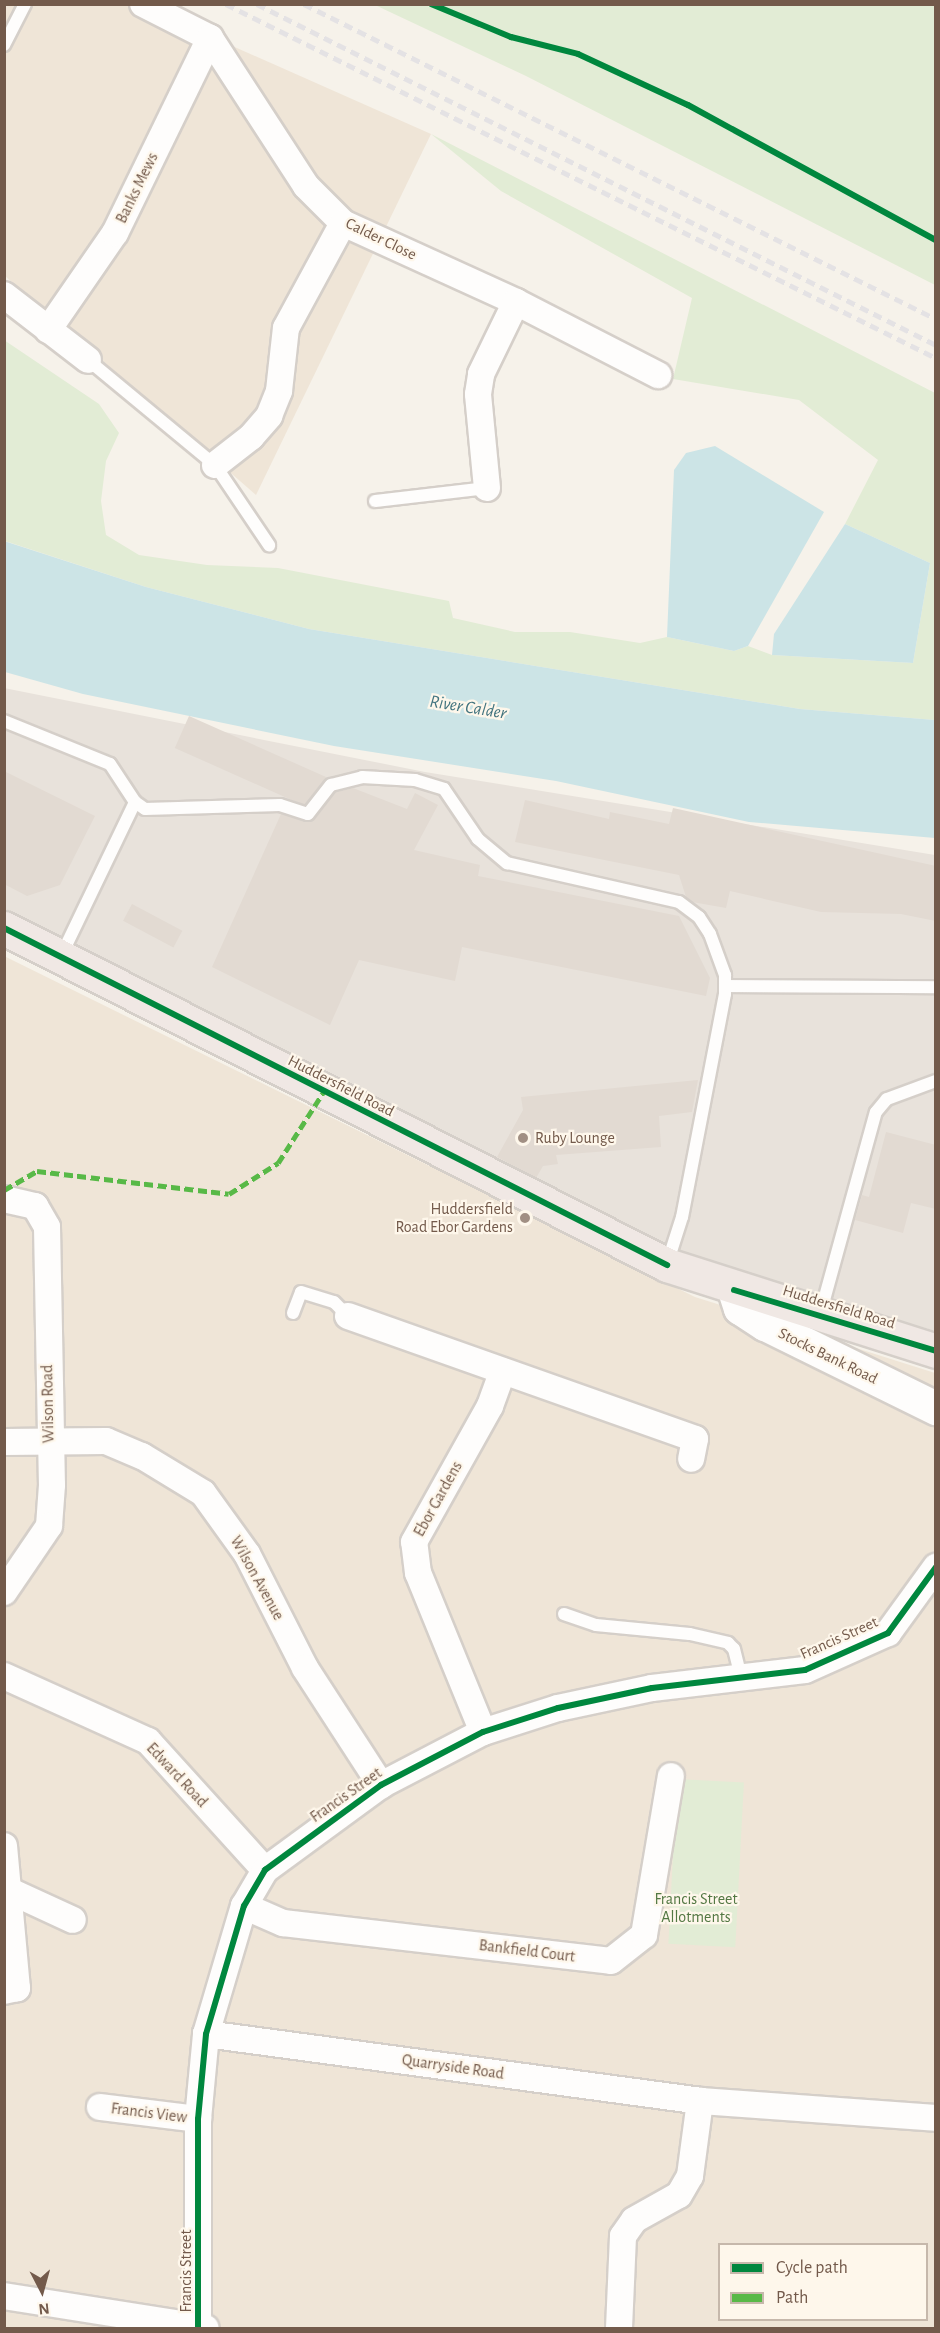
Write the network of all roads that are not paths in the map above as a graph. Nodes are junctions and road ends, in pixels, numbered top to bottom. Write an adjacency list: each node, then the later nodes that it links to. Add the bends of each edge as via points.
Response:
1 (25, 4): 4 (lane)
2 (144, 4): 3 (street, Calder Close)
3 (210, 38): 5 (street, Calder Close, via 306,186); 8 (street, Banks Mews, via 115,233)
4 (4, 45)
5 (343, 223): 7 (street, Calder Close); 11 (street, via 286,328 279,391 268,416 251,437)
6 (4, 295): 8 (street)
7 (516, 302): 10 (street, Calder Close); 12 (street, via 481,374 478,394)
8 (48, 330): 9 (street)
9 (88, 360): 11 (lane)
10 (658, 375)
11 (214, 465): 14 (lane)
12 (487, 488): 13 (lane)
13 (375, 501)
14 (269, 545)
15 (4, 721): 16 (lane, via 110,765)
16 (135, 802): 18 (lane); 19 (lane, via 146,809 280,805 308,814 331,785 345,778 415,780 444,789 478,839 507,863 679,902 699,917 710,933)
17 (4, 928): 18 (highway, Huddersfield Road)
18 (61, 958): 23 (highway, Huddersfield Road)
19 (725, 987): 20 (lane); 23 (lane, via 682,1217)
20 (936, 987)
21 (936, 1081): 27 (lane, via 887,1099 876,1112)
22 (4, 1199): 31 (street, Wilson Road, via 35,1206 47,1227)
23 (667, 1265): 24 (highway, Huddersfield Road)
24 (734, 1290): 27 (highway, Huddersfield Road); 30 (street, Stocks Bank Road, via 740,1308 765,1324)
25 (293, 1313): 26 (lane, via 301,1292 334,1302)
26 (348, 1316): 29 (street)
27 (820, 1316): 28 (highway, Huddersfield Road)
28 (936, 1351)
29 (503, 1371): 33 (street, via 695,1439); 39 (street, Ebor Gardens, via 490,1406 414,1542 418,1573)
30 (936, 1408)
31 (48, 1439): 32 (street, Wilson Avenue); 35 (street, Wilson Road, via 49,1526); 41 (street, Wilson Avenue, via 106,1442 142,1456 203,1493 247,1554 305,1668)
32 (4, 1442)
33 (691, 1459)
34 (936, 1567): 38 (street, Francis Street, via 888,1633 805,1670)
35 (4, 1592)
36 (564, 1614): 38 (lane, via 596,1625 679,1632 728,1643 734,1649)
37 (4, 1676): 43 (street, Edward Road, via 148,1741)
38 (741, 1678): 39 (street, Francis Street, via 652,1688 558,1708)
39 (483, 1732): 41 (street, Francis Street)
40 (671, 1776): 45 (street, Bankfield Court, via 644,1935 611,1961 283,1923)
41 (381, 1785): 43 (street, Francis Street)
42 (4, 1846): 44 (street)
43 (265, 1870): 45 (street, Francis Street)
44 (10, 1891): 46 (street); 47 (street, via 17,1988)
45 (244, 1906): 48 (street, Francis Street)
46 (73, 1920)
47 (4, 1991)
48 (206, 2034): 49 (street, Quarryside Road); 52 (street, Francis Street)
49 (700, 2101): 51 (street, Quarryside Road); 56 (street, via 690,2176 679,2195 634,2220 623,2236)
50 (100, 2107): 52 (street, Francis View)
51 (936, 2118)
52 (198, 2119): 55 (street, Francis Street)
53 (4, 2296): 54 (street)
54 (120, 2323): 55 (street)
55 (201, 2328)
56 (619, 2328)

